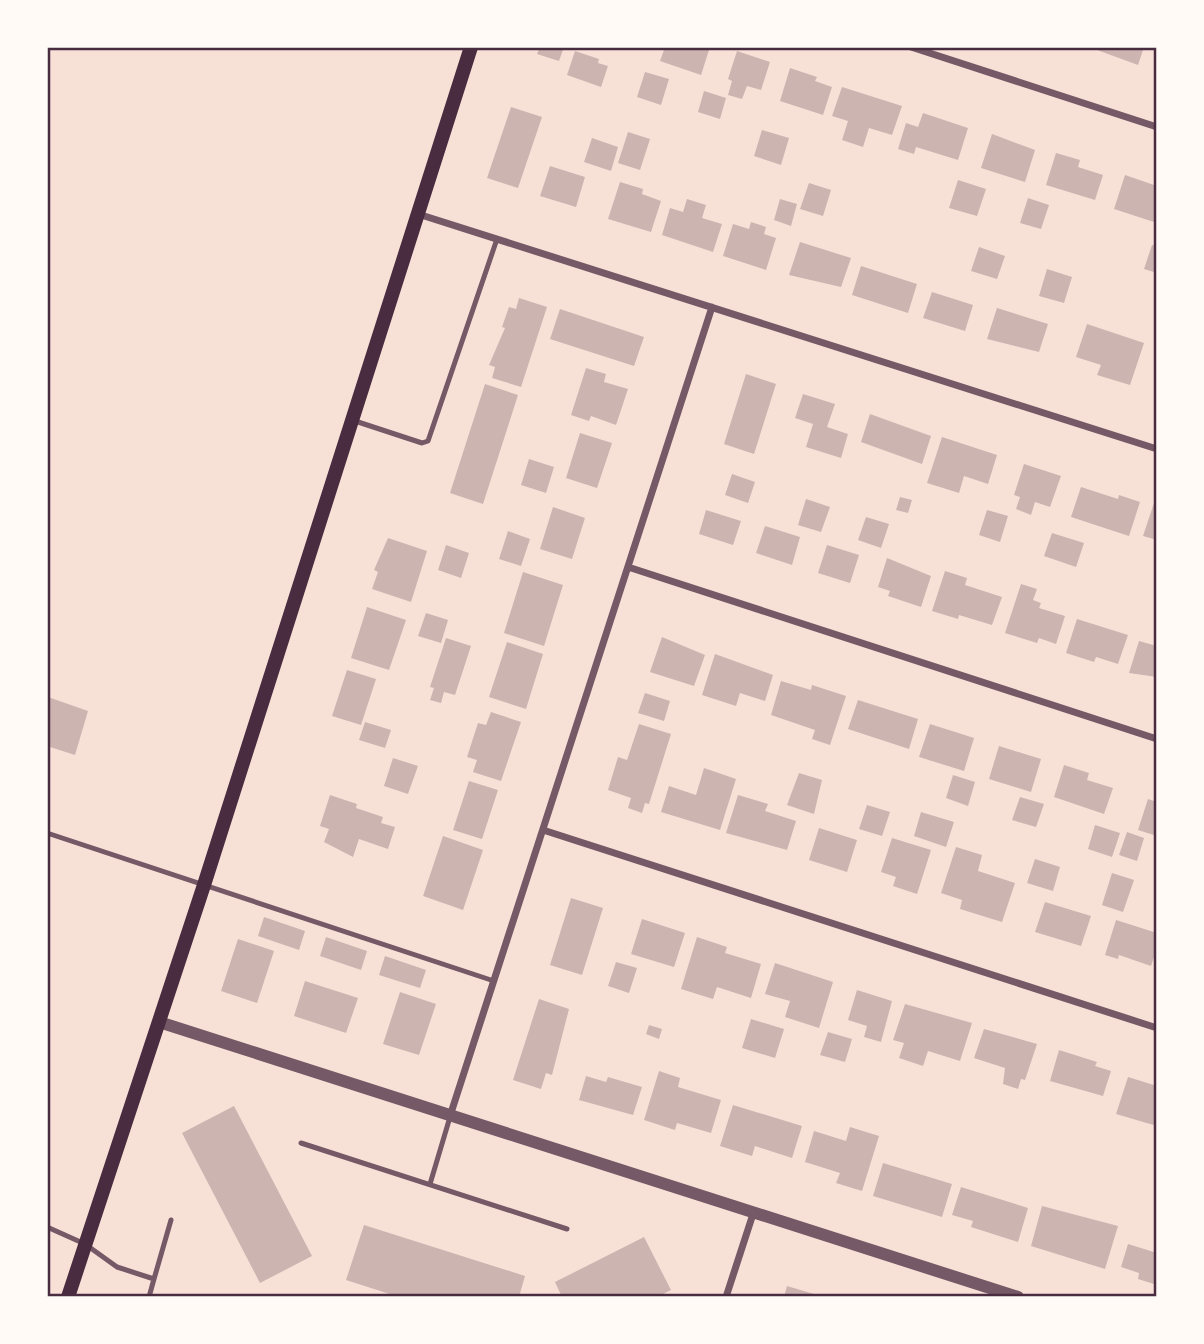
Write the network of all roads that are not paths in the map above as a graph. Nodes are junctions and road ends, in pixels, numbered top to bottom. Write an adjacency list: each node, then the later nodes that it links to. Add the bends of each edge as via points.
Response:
1 (471, 47): 4 (main road)
2 (911, 47): 3 (street)
3 (1157, 127)
4 (418, 214): 5 (street); 7 (main road)
5 (497, 239): 6 (street); 7 (lane, via 428,441 422,443)
6 (712, 307): 8 (street); 9 (street)
7 (352, 420): 13 (main road)
8 (1157, 449)
9 (628, 567): 10 (street); 11 (street)
10 (1157, 739)
11 (543, 830): 14 (street); 16 (street)
12 (47, 833): 13 (lane)
13 (204, 885): 14 (lane); 15 (main road)
14 (494, 981): 17 (street)
15 (159, 1022): 17 (street); 24 (main road)
16 (1157, 1028)
17 (450, 1116): 19 (lane); 20 (street)
18 (301, 1143): 19 (lane)
19 (430, 1184): 23 (lane)
20 (753, 1214): 28 (street); 29 (street)
21 (171, 1220): 25 (lane)
22 (47, 1227): 24 (lane)
23 (566, 1229)
24 (85, 1244): 25 (lane, via 117,1267); 26 (main road)
25 (154, 1279): 27 (lane)
26 (68, 1297)
27 (149, 1297)
28 (726, 1297)
29 (1018, 1297)

